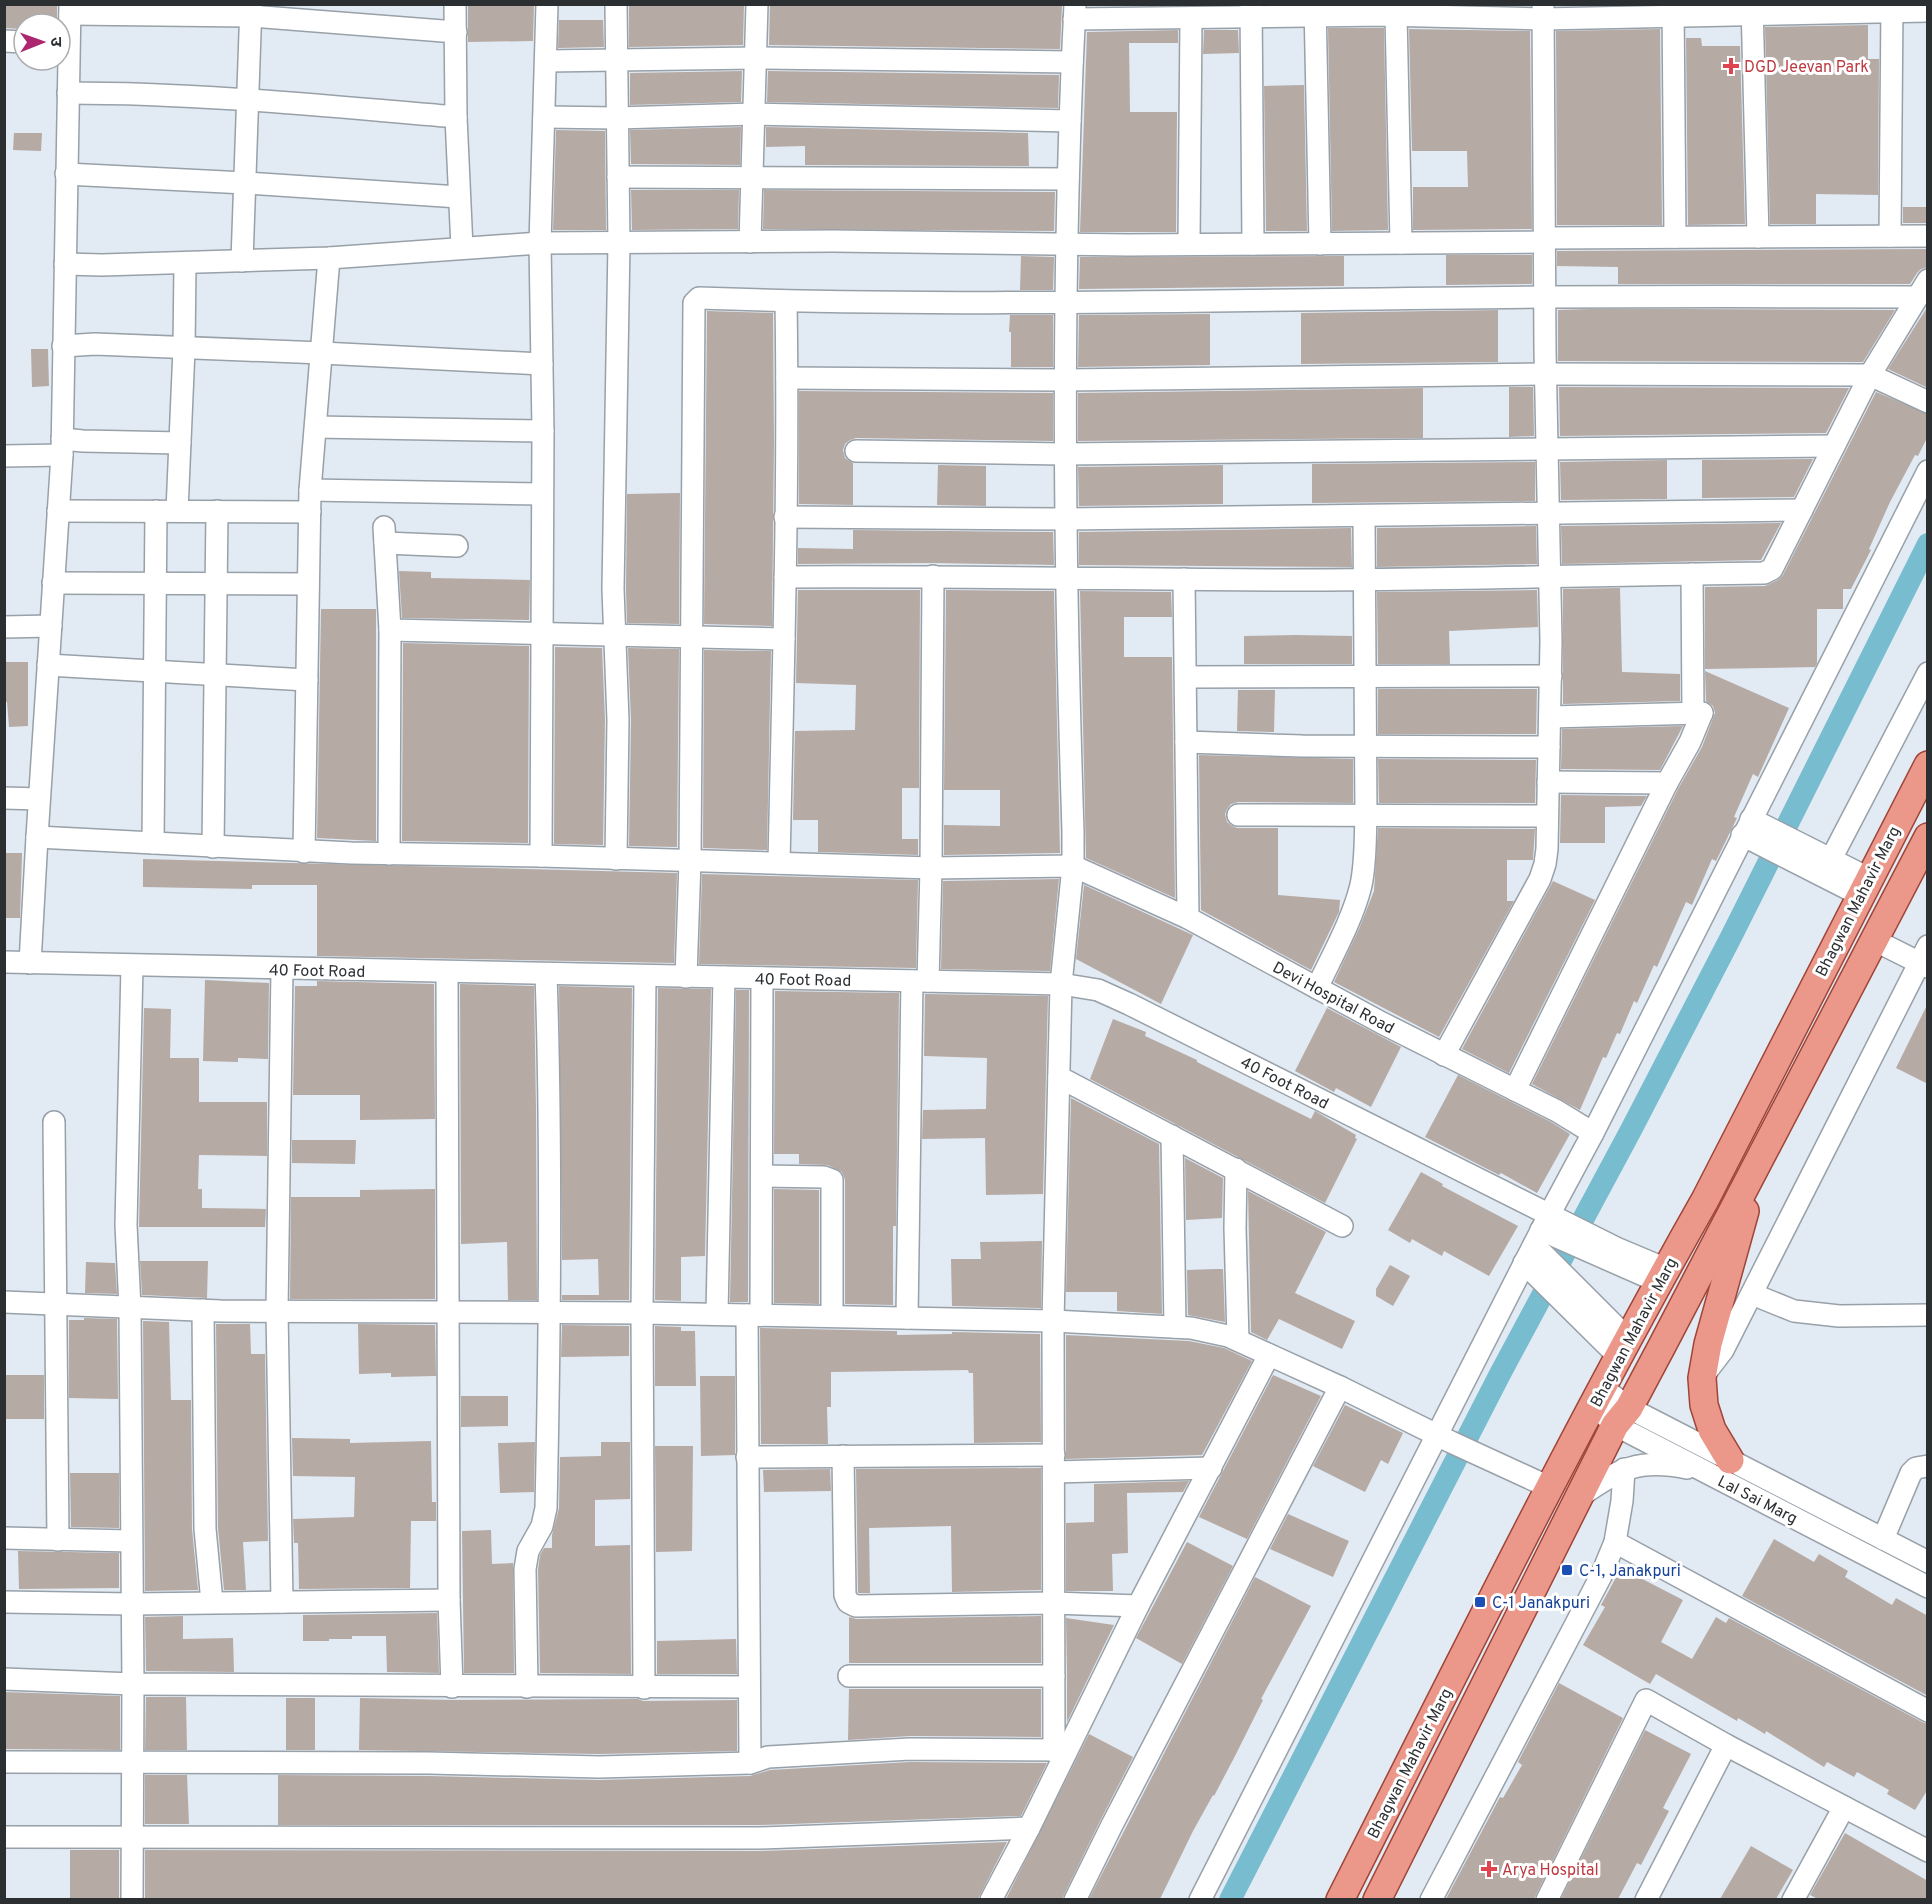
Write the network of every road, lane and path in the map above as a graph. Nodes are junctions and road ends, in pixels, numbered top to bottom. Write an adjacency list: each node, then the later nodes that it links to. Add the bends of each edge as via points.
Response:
1 (455, 4): 20 (street)
2 (547, 4): 23 (street)
3 (616, 4): 22 (street)
4 (757, 4): 21 (street)
5 (1892, 8): 11 (street); 14 (street); 39 (street)
6 (70, 9): 7 (street)
7 (250, 10): 20 (street); 27 (street)
8 (1251, 10): 9 (street); 18 (street); 50 (street)
9 (1315, 10): 19 (street); 51 (street)
10 (1673, 10): 11 (street); 13 (street); 41 (street)
11 (1752, 10): 42 (street)
12 (1468, 11): 17 (street); 19 (street)
13 (1605, 11): 17 (street)
14 (1928, 11)
15 (1074, 12): 16 (street); 24 (street)
16 (1135, 12): 18 (street)
17 (1543, 12): 43 (street)
18 (1193, 13): 47 (street)
19 (1396, 15): 48 (street)
20 (456, 32): 29 (street)
21 (756, 58): 22 (street); 24 (street); 28 (street)
22 (617, 60): 23 (street); 31 (street)
23 (546, 61): 30 (street)
24 (1072, 62): 32 (street)
25 (66, 72): 26 (street)
26 (68, 93): 27 (street); 33 (street)
27 (248, 99): 29 (street); 37 (street)
28 (754, 114): 31 (street); 32 (street); 35 (street)
29 (456, 117): 38 (street)
30 (544, 117): 31 (street); 45 (street)
31 (617, 118): 34 (street)
32 (1070, 121): 36 (street)
33 (66, 174): 37 (street); 56 (street)
34 (618, 177): 35 (street); 46 (street)
35 (752, 179): 36 (street); 44 (street)
36 (1068, 179): 49 (street)
37 (245, 183): 38 (street); 54 (street)
38 (459, 197): 52 (street)
39 (1890, 236): 40 (street); 42 (street)
40 (1928, 236)
41 (1675, 237): 42 (street); 43 (street)
42 (1758, 237)
43 (1544, 240): 48 (street); 58 (street)
44 (750, 242): 46 (street); 49 (street)
45 (540, 243): 46 (street); 52 (street); 64 (street)
46 (619, 243): 107 (street)
47 (1189, 243): 49 (street); 50 (street)
48 (1401, 243): 51 (street)
49 (1065, 244): 60 (street)
50 (1253, 244): 51 (street)
51 (1320, 244)
52 (462, 248): 53 (street)
53 (329, 258): 54 (street); 63 (street)
54 (242, 261): 55 (street)
55 (185, 263): 56 (street); 62 (street)
56 (65, 264): 61 (street)
57 (1922, 288): 58 (street); 66 (street)
58 (1545, 297): 60 (street); 65 (street)
59 (786, 302): 60 (street); 67 (street); 108 (street, via 699,298 694,303)
60 (1065, 304): 68 (street)
61 (63, 346): 62 (street); 74 (street)
62 (184, 349): 63 (street); 72 (street)
63 (322, 352): 64 (street); 70 (street)
64 (542, 364): 71 (street)
65 (1546, 374): 66 (street); 68 (street); 75 (street)
66 (1870, 375): 69 (street); 73 (street)
67 (787, 378): 68 (street); 89 (street)
68 (1065, 380): 77 (street)
69 (1928, 402)
70 (316, 427): 71 (street); 80 (street)
71 (543, 431): 81 (street)
72 (180, 443): 74 (street, via 83,441); 84 (street)
73 (1834, 446): 75 (street); 82 (street)
74 (62, 447): 78 (street); 83 (street)
75 (1547, 449): 77 (street); 87 (street)
76 (856, 451): 77 (street)
77 (1064, 454): 90 (street)
78 (4, 456)
79 (1928, 471): 131 (street)
80 (310, 490): 81 (street); 86 (street)
81 (542, 494): 106 (street)
82 (1803, 510): 87 (street); 92 (street, via 1768,572)
83 (58, 511): 84 (street); 99 (street)
84 (166, 511): 85 (street); 100 (street)
85 (217, 511): 86 (street); 101 (street)
86 (310, 512): 102 (street)
87 (1549, 514): 88 (street); 94 (street)
88 (1364, 516): 90 (street); 98 (street)
89 (785, 517): 90 (street); 95 (street)
90 (1065, 519): 96 (street)
91 (457, 546): 105 (street, via 384,535)
92 (1692, 574): 94 (street); 118 (street)
93 (933, 576): 95 (street); 96 (street); 144 (street)
94 (1550, 576): 98 (street); 114 (street)
95 (785, 577): 109 (street)
96 (1066, 579): 97 (street); 143 (street)
97 (1184, 579): 98 (street); 115 (street)
98 (1364, 579): 116 (street)
99 (53, 583): 100 (street); 103 (street)
100 (156, 584): 101 (street); 111 (street)
101 (217, 584): 102 (street); 113 (street)
102 (308, 584): 117 (street)
103 (51, 626): 104 (street); 110 (street)
104 (4, 627)
105 (390, 630): 106 (street); 137 (street)
106 (542, 634): 107 (street); 138 (street)
107 (615, 635): 108 (street); 139 (street)
108 (692, 637): 109 (street); 140 (street)
109 (784, 639): 142 (street)
110 (48, 665): 111 (street); 127 (street)
111 (155, 671): 113 (street); 134 (street)
112 (1928, 673): 141 (street)
113 (216, 675): 117 (street); 135 (street)
114 (1551, 676): 116 (street); 119 (street)
115 (1186, 677): 116 (street); 120 (street)
116 (1365, 678): 121 (street)
117 (307, 680): 136 (street)
118 (1693, 715): 119 (street); 125 (street, via 1702,713)
119 (1550, 717): 122 (street)
120 (1186, 742): 121 (street); 146 (street)
121 (1365, 746): 122 (street); 129 (street)
122 (1549, 747): 124 (street)
123 (1928, 765): 145 (main road, Bhagwan Mahavir Marg)
124 (1548, 782): 125 (street); 130 (street)
125 (1667, 783): 164 (street)
126 (4, 798): 127 (street)
127 (39, 799): 132 (street)
128 (1238, 815): 129 (street)
129 (1366, 815): 130 (street); 161 (street, via 1361,885)
130 (1547, 816): 162 (street, via 1547,849 1540,879)
131 (1755, 831): 141 (street); 166 (street)
132 (37, 837): 134 (street); 150 (street)
133 (1928, 837): 147 (main road, Bhagwan Mahavir Marg)
134 (153, 843): 135 (street)
135 (213, 847): 136 (street)
136 (304, 852): 137 (street)
137 (389, 854): 138 (street)
138 (541, 856): 139 (street)
139 (616, 859): 140 (street)
140 (690, 861): 142 (street); 156 (street)
141 (1820, 861): 145 (street)
142 (779, 863): 144 (street)
143 (1073, 866): 144 (street); 146 (street, Devi Hospital Road); 160 (street)
144 (931, 868): 159 (street)
145 (1864, 887): 173 (main road, Bhagwan Mahavir Marg)
146 (1188, 918): 161 (street, Devi Hospital Road)
147 (1874, 940): 148 (street); 168 (main road, Bhagwan Mahavir Marg)
148 (1925, 959): 174 (street)
149 (4, 962): 150 (street, 40 Foot Road)
150 (30, 963): 151 (street, 40 Foot Road)
151 (132, 966): 152 (street, 40 Foot Road); 177 (street, via 126,1225)
152 (282, 969): 153 (street, 40 Foot Road); 179 (street)
153 (447, 972): 154 (street, 40 Foot Road); 180 (street)
154 (546, 974): 155 (street, 40 Foot Road); 181 (street)
155 (645, 976): 156 (street, 40 Foot Road); 182 (street)
156 (686, 976): 157 (street, 40 Foot Road)
157 (724, 977): 158 (street, 40 Foot Road); 183 (street)
158 (762, 978): 159 (street, 40 Foot Road); 170 (street)
159 (920, 981): 160 (street, 40 Foot Road); 187 (street)
160 (1061, 984): 163 (street); 172 (street, 40 Foot Road, via 1098,990 1129,1004)
161 (1317, 988): 162 (street, Devi Hospital Road)
162 (1444, 1055): 164 (street, Devi Hospital Road)
163 (1059, 1077): 167 (street); 188 (street)
164 (1515, 1090): 166 (street, Devi Hospital Road)
165 (54, 1122): 176 (street)
166 (1593, 1133): 172 (street)
167 (1172, 1136): 169 (street); 189 (street)
168 (1759, 1161): 193 (main road); 196 (main road, Bhagwan Mahavir Marg)
169 (1236, 1169): 171 (street); 190 (street)
170 (762, 1176): 184 (street); 185 (street, via 832,1180)
171 (1342, 1226)
172 (1543, 1243): 173 (street, 40 Foot Road, via 1614,1255); 191 (street, via 1583,1308); 197 (street)
173 (1663, 1275): 191 (main road, Bhagwan Mahavir Marg)
174 (1752, 1294): 186 (street, via 1794,1311 1839,1316); 193 (street, via 1723,1350)
175 (4, 1302): 176 (street)
176 (55, 1304): 177 (street); 210 (street)
177 (130, 1308): 178 (street); 211 (street)
178 (203, 1310): 179 (street); 217 (street, via 205,1529)
179 (277, 1311): 180 (street); 218 (street)
180 (449, 1312): 181 (street); 215 (street)
181 (550, 1313): 182 (street); 227 (street, via 546,1508 542,1526 528,1551 525,1569)
182 (642, 1313): 183 (street); 229 (street)
183 (717, 1314): 184 (street)
184 (754, 1315): 185 (street); 199 (street)
185 (832, 1316): 187 (street)
186 (1928, 1316)
187 (907, 1318): 188 (street)
188 (1053, 1320): 189 (street); 201 (street)
189 (1175, 1327): 190 (street)
190 (1238, 1340): 192 (street)
191 (1624, 1349): 195 (main road, Bhagwan Mahavir Marg)
192 (1269, 1355): 194 (street); 203 (street)
193 (1702, 1378): 200 (main road, via 1704,1405 1712,1430)
194 (1340, 1387): 197 (street); 244 (street)
195 (1598, 1397): 196 (street, Lal Sai Marg); 206 (main road, Bhagwan Mahavir Marg)
196 (1622, 1416): 200 (street, Lal Sai Marg); 205 (street, Lal Sai Marg); 207 (main road, Bhagwan Mahavir Marg)
197 (1444, 1439): 206 (street); 245 (street)
198 (843, 1456): 199 (street); 201 (street); 219 (street, via 848,1602 856,1606)
199 (747, 1457): 228 (street)
200 (1730, 1460): 209 (street, Lal Sai Marg)
201 (1054, 1463): 203 (street); 219 (street)
202 (1928, 1466): 209 (street, via 1911,1473)
203 (1211, 1468): 221 (street)
204 (1624, 1469): 205 (street, via 1645,1464); 207 (street); 212 (street)
205 (1705, 1472): 214 (street, Lal Sai Marg)
206 (1551, 1488): 246 (main road, Bhagwan Mahavir Marg)
207 (1580, 1496): 247 (main road, Bhagwan Mahavir Marg)
208 (4, 1538): 210 (street)
209 (1883, 1539): 213 (street, Lal Sai Marg)
210 (58, 1540): 211 (street)
211 (130, 1541): 220 (street)
212 (1616, 1542): 230 (street); 248 (street)
213 (1928, 1562)
214 (1928, 1587)
215 (449, 1600): 218 (street); 226 (street)
216 (4, 1602): 220 (street)
217 (212, 1602): 218 (street); 220 (street)
218 (282, 1602)
219 (1054, 1603): 221 (street); 223 (street)
220 (132, 1604): 225 (street)
221 (1138, 1606): 232 (street)
222 (849, 1676): 223 (street)
223 (1054, 1676): 232 (street)
224 (4, 1679): 225 (street)
225 (133, 1684): 226 (street); 233 (street)
226 (452, 1687): 227 (street)
227 (527, 1687): 229 (street)
228 (748, 1687): 229 (street); 235 (street)
229 (644, 1688)
230 (1928, 1711)
231 (1726, 1745): 236 (street); 249 (street, via 1646,1700); 250 (street)
232 (1060, 1750): 235 (street, via 910,1749 768,1757); 237 (street)
233 (133, 1761): 234 (street); 235 (street, via 598,1767); 239 (street)
234 (4, 1762)
235 (750, 1763)
236 (1844, 1807): 240 (street); 241 (street)
237 (1029, 1828): 239 (street, via 748,1838); 243 (street)
238 (4, 1837): 239 (street)
239 (131, 1838): 242 (street)
240 (1928, 1851)
241 (1800, 1897)
242 (132, 1899)
243 (991, 1899)
244 (1075, 1899)
245 (1200, 1899)
246 (1340, 1899)
247 (1377, 1899)
248 (1431, 1899)
249 (1547, 1899)
250 (1646, 1899)

